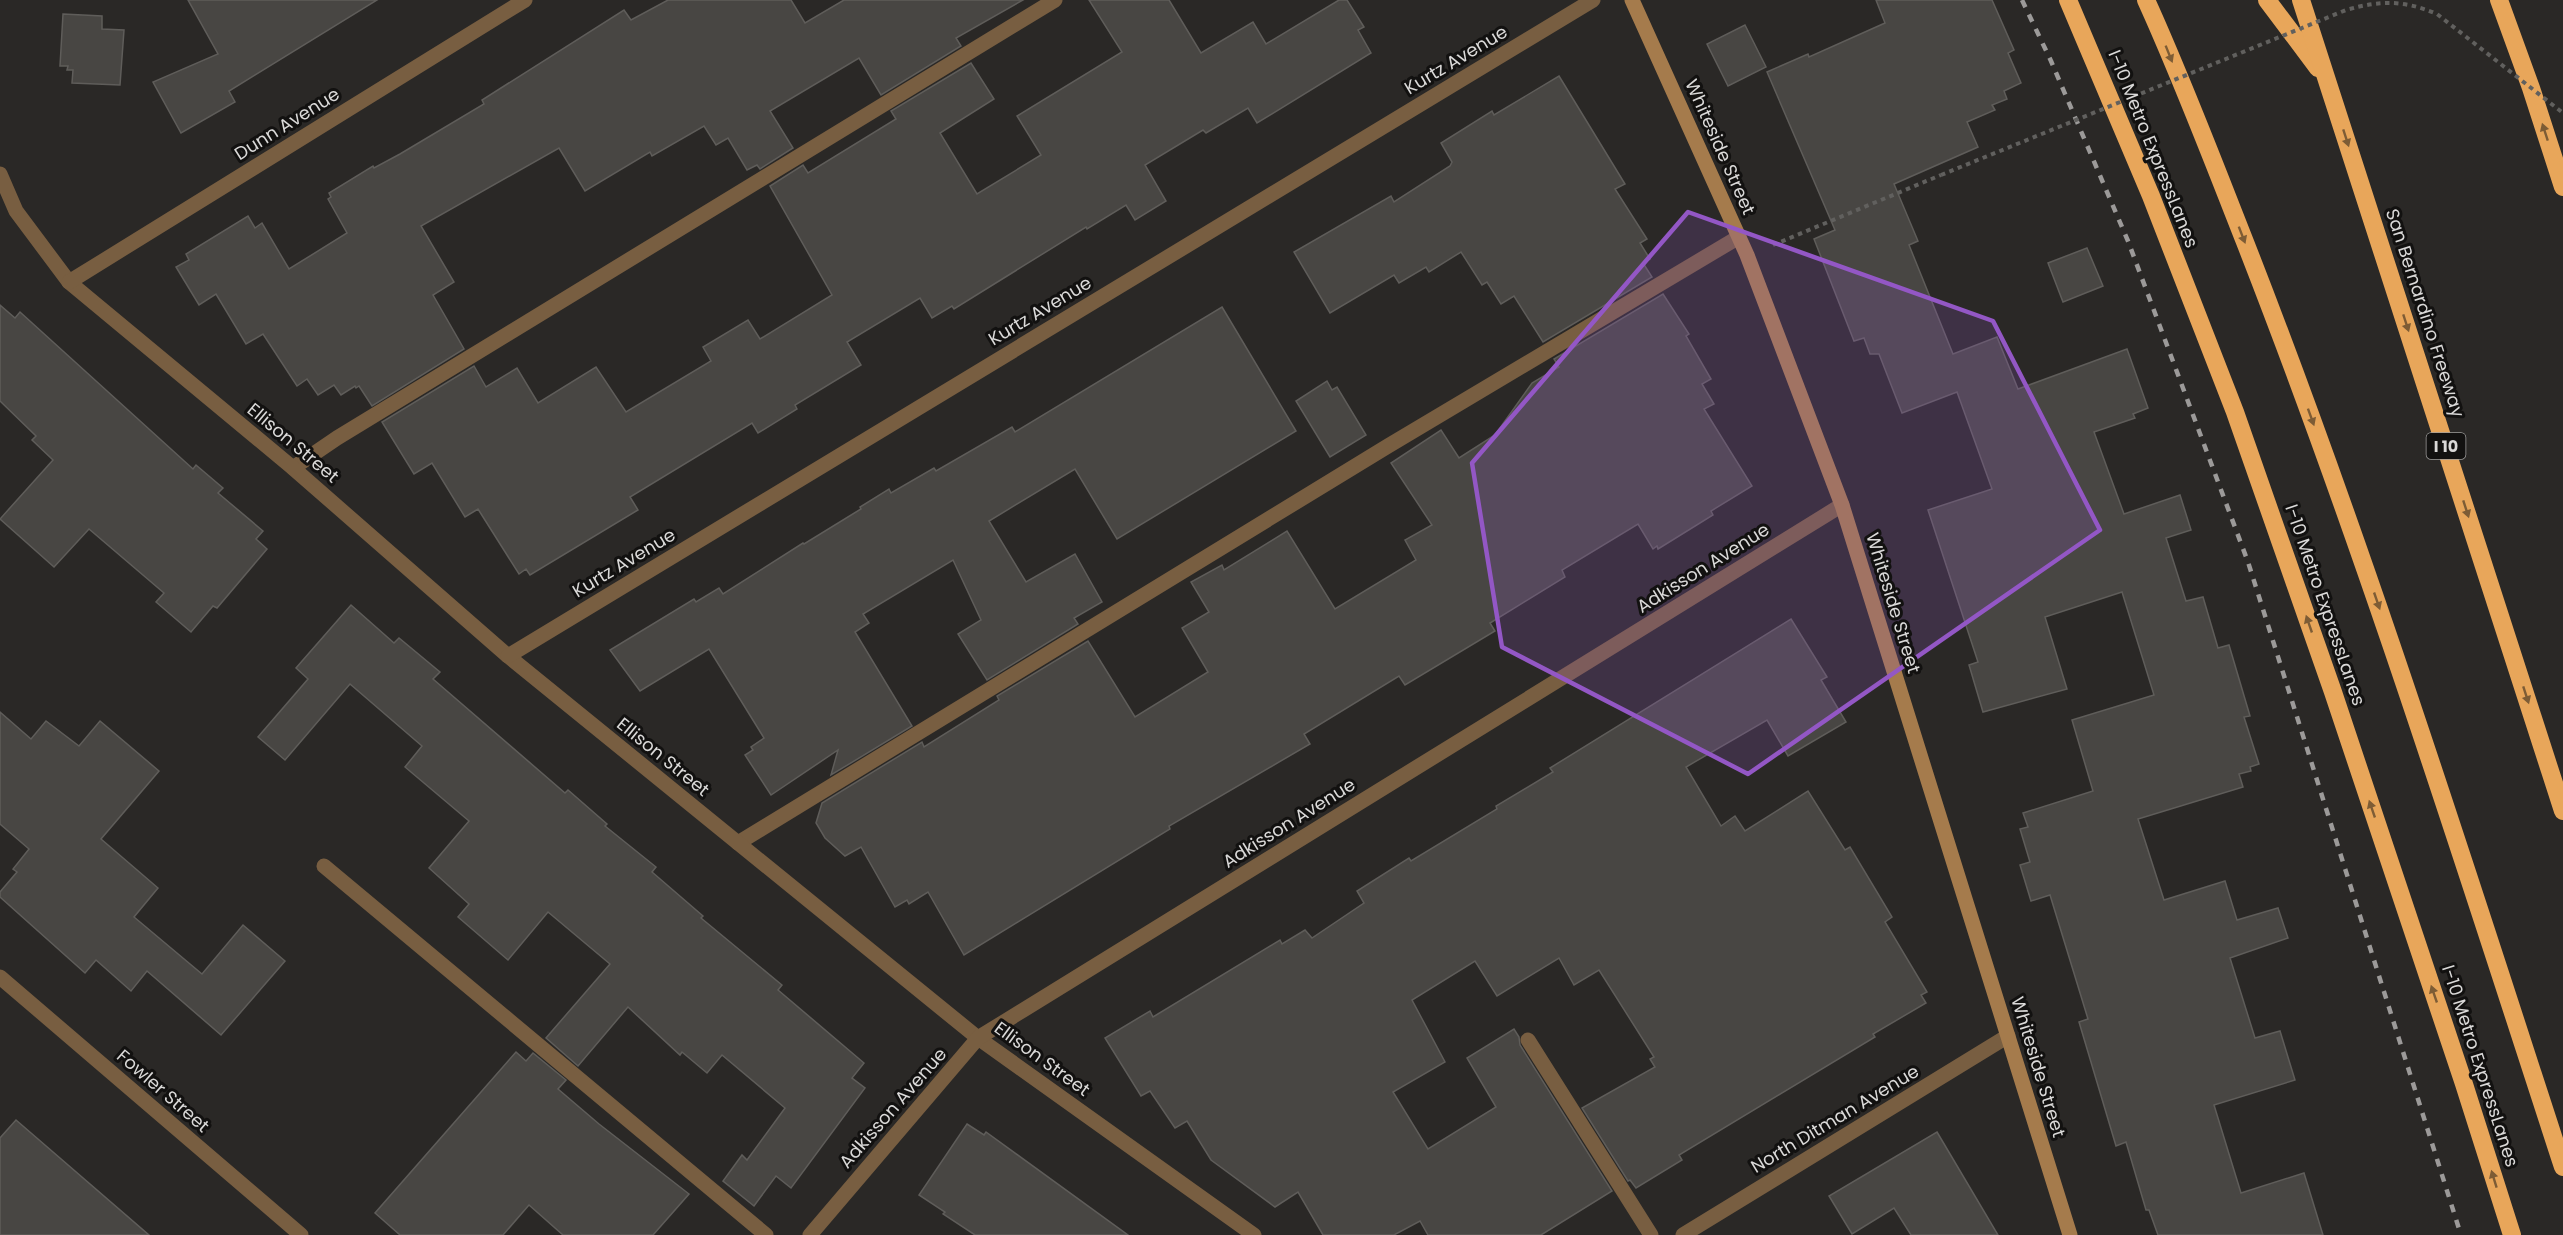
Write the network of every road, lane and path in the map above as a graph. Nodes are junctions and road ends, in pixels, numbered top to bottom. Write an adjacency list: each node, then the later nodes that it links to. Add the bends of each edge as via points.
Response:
1 (525, 0): 16 (street, Dunn Avenue)
2 (1055, 0): 17 (street)
3 (1593, 0): 19 (street, Kurtz Avenue)
4 (1632, 0): 14 (street, Whiteside Street)
5 (2068, 0): 35 (highway, I-10 Metro ExpressLanes, one-way to 5, via 2337,704 2235,412 2151,196)
6 (2146, 0): 27 (highway, one-way to 27, via 2332,471)
7 (2267, 0): 10 (highway)
8 (2301, 0): 10 (highway, San Bernardino Freeway / I 10)
9 (2499, 0): 13 (highway, one-way to 9)
10 (2328, 82): 20 (highway, San Bernardino Freeway / I 10, one-way to 20)
11 (2563, 113): 15 (path, bridge, via 2437,14 2420,5 2383,1 2346,10)
12 (0, 174): 16 (street, Ellison Street, via 16,211)
13 (2563, 188)
14 (1739, 237): 15 (street, Whiteside Street); 21 (street)
15 (1747, 255): 18 (street, Whiteside Street)
16 (69, 282): 17 (street, Ellison Street)
17 (293, 468): 19 (street, Ellison Street)
18 (1842, 506): 24 (street, Whiteside Street); 25 (street, Adkisson Avenue)
19 (508, 656): 21 (street, Ellison Street)
20 (2563, 811)
21 (738, 843): 25 (street, Ellison Street)
22 (324, 866): 29 (street)
23 (0, 977): 28 (street, Fowler Street)
24 (2008, 1036): 33 (street, North Ditman Avenue); 34 (street, Whiteside Street)
25 (978, 1038): 30 (street, Adkisson Avenue); 31 (street, Ellison Street)
26 (1528, 1040): 32 (street)
27 (2563, 1167)
28 (301, 1235)
29 (766, 1235)
30 (810, 1235)
31 (1254, 1235)
32 (1651, 1235)
33 (1683, 1235)
34 (2070, 1235)
35 (2512, 1235)

